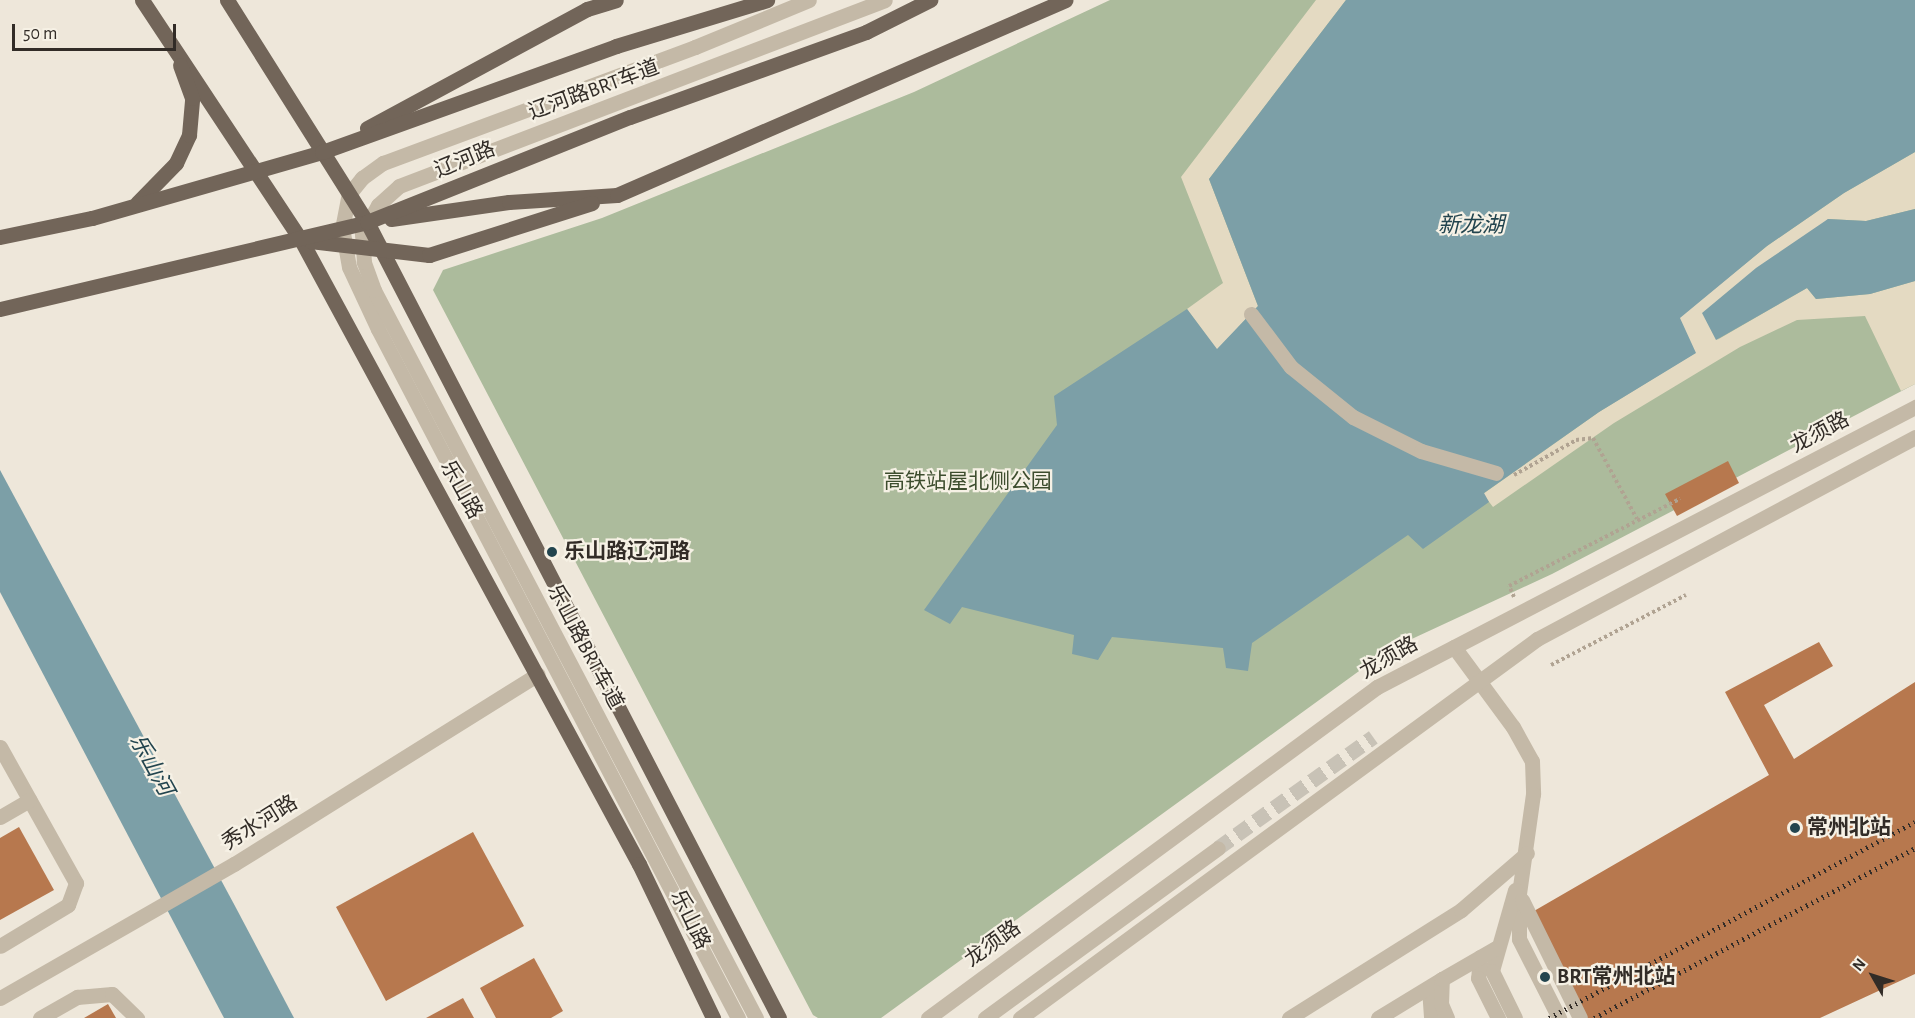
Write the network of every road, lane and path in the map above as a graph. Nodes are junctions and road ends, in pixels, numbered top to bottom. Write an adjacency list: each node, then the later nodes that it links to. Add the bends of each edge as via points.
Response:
1 (142, 0): 9 (main road, 乐山路)
2 (227, 0): 10 (main road, 乐山路)
3 (616, 0): 10 (main road, via 587,9)
4 (767, 0): 10 (main road, via 616,46)
5 (809, 0): 12 (street, 辽河路BRT车道, via 695,47 383,163 362,178)
6 (885, 0): 15 (street, 辽河路BRT车道, via 399,186 378,205)
7 (930, 0): 15 (main road, 辽河路, via 866,32 630,117)
8 (1065, 0): 13 (main road)
9 (173, 45): 11 (main road, 乐山路); 14 (main road, via 192,98 189,135 176,163)
10 (322, 152): 11 (main road); 12 (main road, 乐山路)
11 (257, 169): 14 (main road); 18 (main road, 乐山路)
12 (350, 194): 15 (main road, 乐山路); 16 (street, 辽河路BRT车道)
13 (617, 195): 15 (main road, via 509,202); 20 (main road, via 429,255)
14 (135, 205): 17 (main road)
15 (367, 222): 16 (main road, 辽河路); 20 (main road, 乐山路); 21 (street, 辽河路BRT车道, via 362,234)
16 (342, 229): 18 (main road, 辽河路); 19 (street, 辽河路BRT车道)
17 (0, 237)
18 (301, 240): 19 (main road); 23 (main road, 辽河路); 34 (main road, 乐山路)
19 (345, 245): 21 (main road); 22 (street, 辽河路BRT车道)
20 (381, 249): 21 (main road); 53 (main road, 乐山路)
21 (364, 254): 52 (street, 乐山路BRT车道, via 387,317)
22 (349, 267): 51 (street, 乐山路BRT车道)
23 (0, 309)
24 (1251, 314): 27 (street, via 1291,367 1353,417 1421,451)
25 (1915, 407): 32 (street, 龙须路)
26 (1915, 436): 35 (street, via 1537,639)
27 (1503, 474): 29 (path, via 1522,474 1576,440 1593,438)
28 (1680, 499): 29 (path)
29 (1637, 519): 31 (path, via 1509,586)
30 (1686, 595): 33 (path)
31 (1514, 598)
32 (1454, 647): 35 (street); 54 (street, 龙须路, via 1377,687)
33 (1551, 665)
34 (538, 674): 46 (street, 秀水河路, via 234,864); 50 (main road, 乐山路, via 639,864)
35 (1479, 681): 40 (street, via 1514,727 1532,760); 56 (street, via 1427,723)
36 (0, 747): 37 (street)
37 (30, 800): 38 (street); 42 (street, via 76,883 68,905)
38 (0, 817)
39 (1218, 848): 55 (street)
40 (1527, 853): 41 (street); 43 (street); 57 (street, via 1461,910)
41 (1519, 894): 62 (street, via 1519,939); 63 (street)
42 (0, 946)
43 (1496, 948): 44 (street); 61 (street, via 1492,971)
44 (1480, 957): 45 (street); 60 (street, via 1478,978)
45 (1436, 984): 47 (street); 58 (street); 59 (street)
46 (0, 998)
47 (1386, 1016)
48 (40, 1018): 49 (street, via 76,997 112,994)
49 (138, 1018)
50 (713, 1018)
51 (738, 1018)
52 (756, 1018)
53 (779, 1018)
54 (928, 1018)
55 (985, 1018)
56 (1020, 1018)
57 (1290, 1018)
58 (1431, 1018)
59 (1447, 1018)
60 (1498, 1018)
61 (1515, 1018)
62 (1559, 1018)
63 (1580, 1018)

